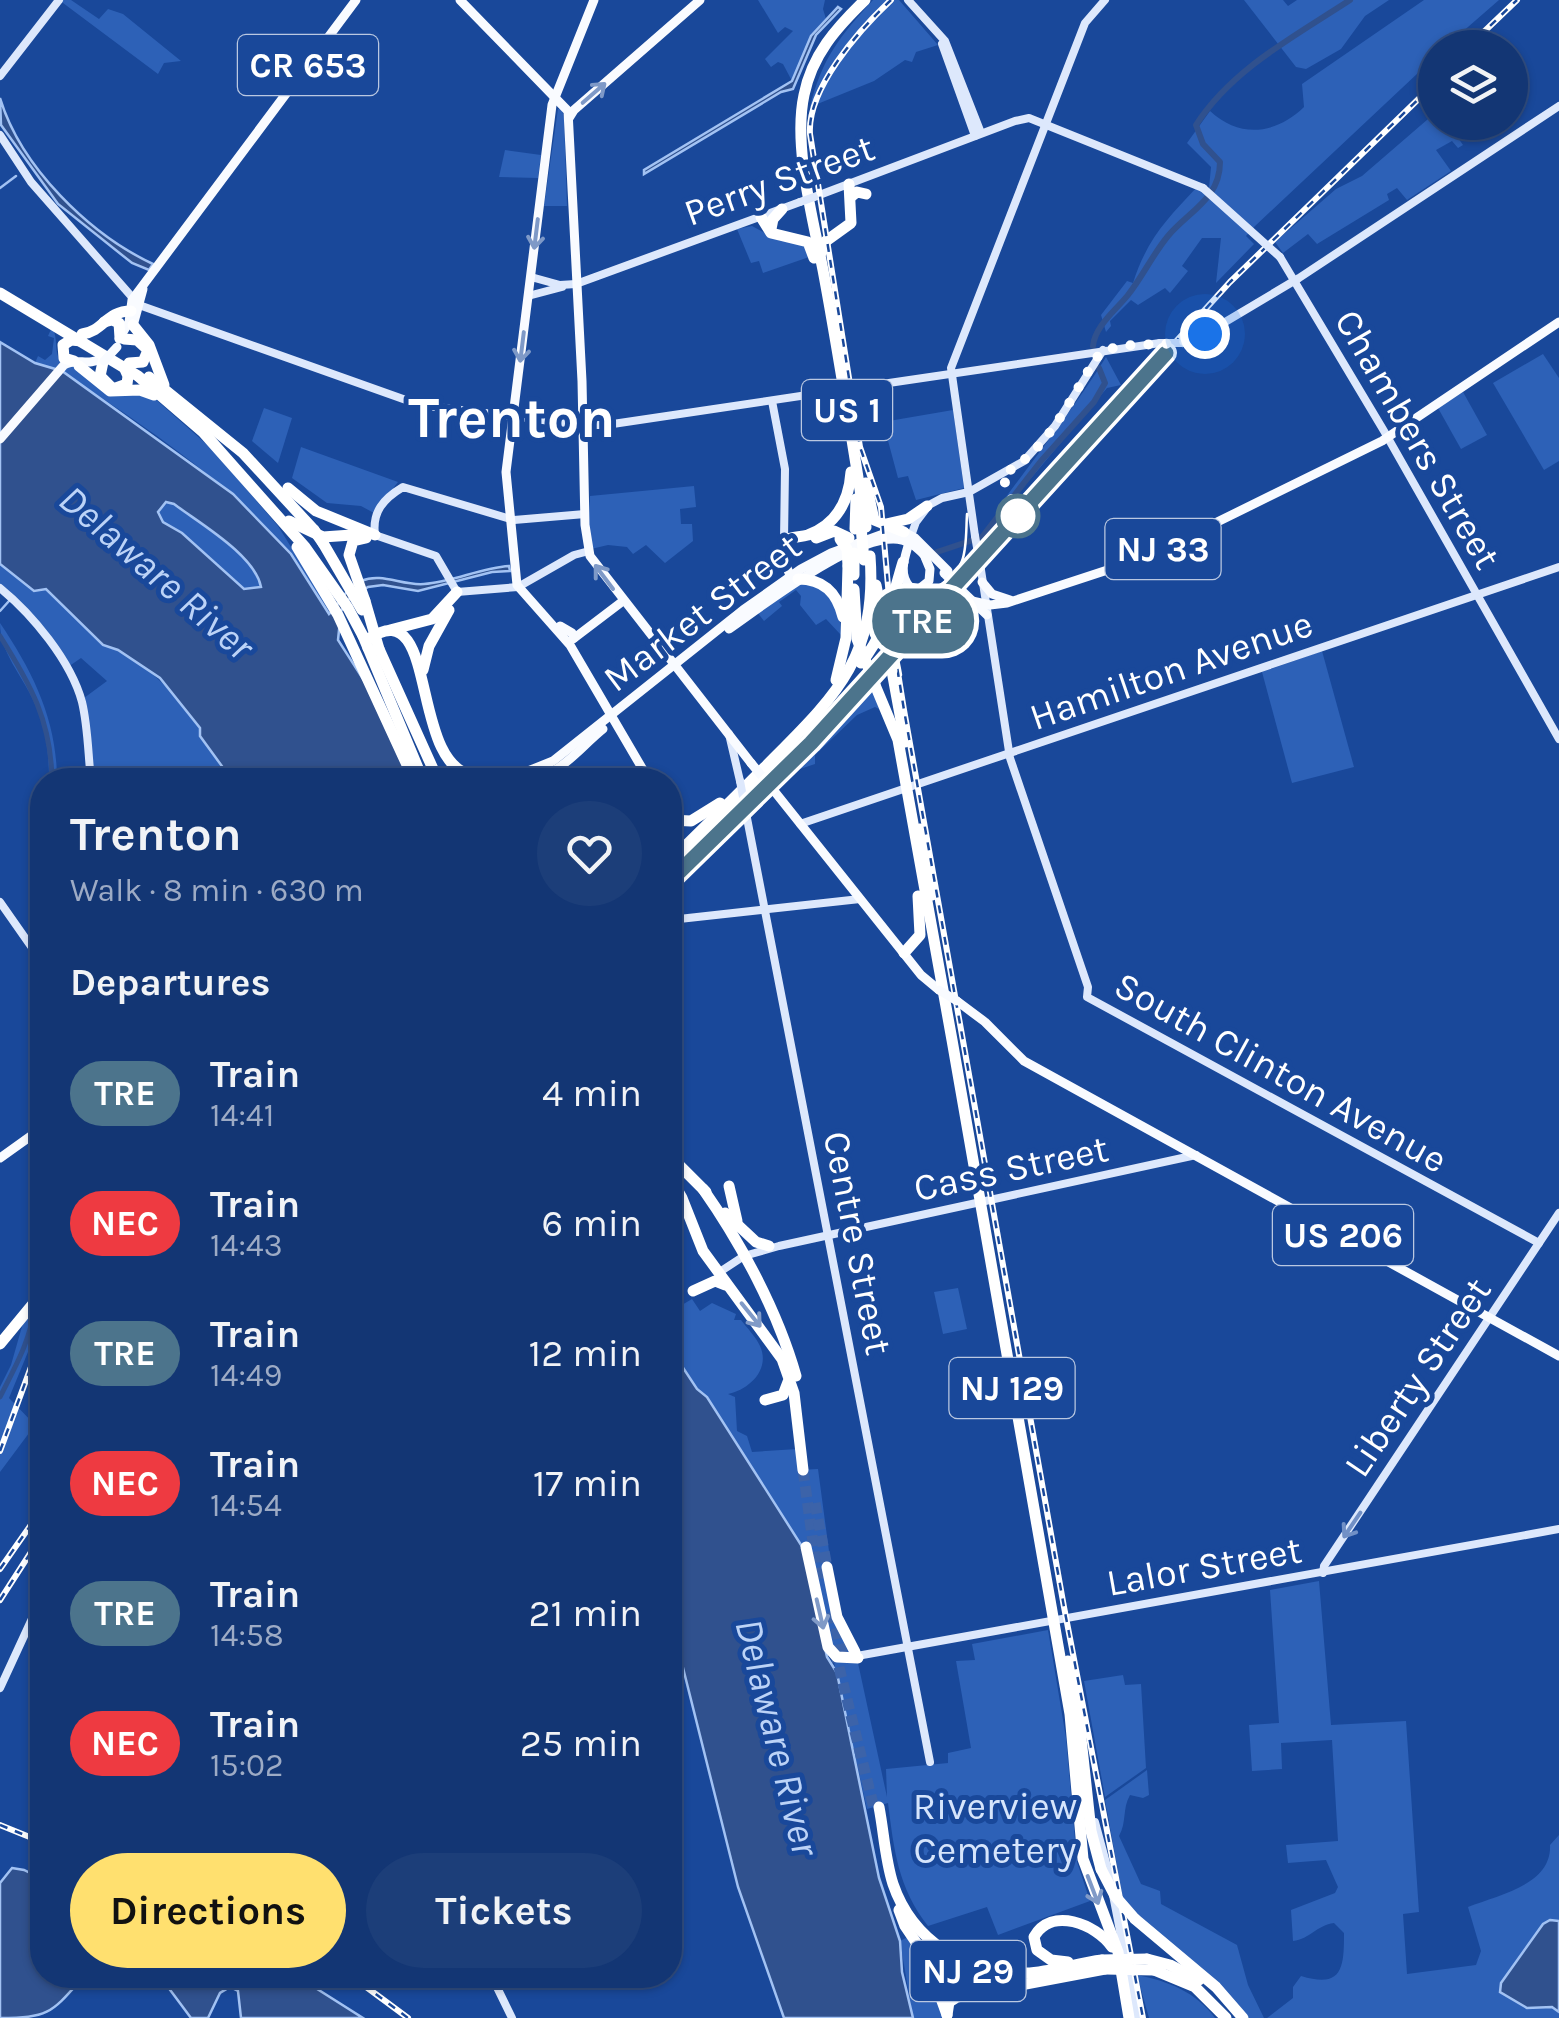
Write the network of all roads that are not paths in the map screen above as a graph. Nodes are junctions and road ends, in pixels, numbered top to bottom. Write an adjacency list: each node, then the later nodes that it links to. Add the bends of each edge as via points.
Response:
1 (356, 0): 30 (main road, CR 653)
2 (460, 0): 10 (main road)
3 (594, 0): 10 (main road)
4 (700, 0): 12 (main road, one-way to 4)
5 (861, 0): 18 (highway, US 1, via 819,54 804,93)
6 (908, 0): 15 (street, via 933,27)
7 (1106, 0): 13 (street, via 1085,23)
8 (58, 1): 9 (street)
9 (0, 76)
10 (553, 105): 12 (main road, US 206, via 564,106); 25 (main road, one-way to 25)
11 (1559, 106): 26 (street)
12 (569, 121): 27 (main road, US 206)
13 (1045, 123): 15 (street, Perry Street, via 1024,119); 26 (street, Chambers Street, bridge, via 1203,188 1280,257); 42 (street)
14 (0, 134): 30 (street, via 32,183)
15 (978, 135): 16 (street, Perry Street)
16 (848, 194): 17 (highway); 18 (street, Perry Street); 22 (highway, via 851,222)
17 (866, 194)
18 (808, 206): 19 (street, Perry Street); 22 (highway, via 823,228); 23 (highway, via 802,228); 24 (highway, US 1)
19 (782, 209): 20 (street, Perry Street); 23 (highway, via 773,218)
20 (764, 216): 21 (street, Perry Street); 23 (highway)
21 (748, 222): 23 (highway); 27 (street, Perry Street)
22 (839, 232): 24 (highway)
23 (776, 234): 24 (highway, via 806,241)
24 (817, 258): 51 (highway, US 1); 60 (highway, US 1, via 854,445)
25 (530, 278): 27 (street); 29 (main road)
26 (1295, 281): 37 (street, bridge, via 1193,341); 48 (street, Chambers Street)
27 (570, 285): 29 (street, Perry Street); 47 (main road, US 206)
28 (0, 290): 32 (highway); 35 (highway)
29 (528, 296): 46 (main road, one-way to 46)
30 (134, 305): 33 (highway); 34 (main road); 36 (main road); 46 (street, via 420,405)
31 (1559, 322): 48 (main road, NJ 33)
32 (54, 323): 35 (highway); 39 (highway, via 59,354)
33 (101, 324): 35 (highway); 36 (highway, via 97,337); 36 (highway, via 120,324)
34 (133, 325): 36 (main road); 43 (highway)
35 (82, 337): 36 (highway); 39 (highway, via 63,345); 40 (highway)
36 (111, 349): 39 (main road, via 90,363); 40 (highway); 40 (highway, via 137,340 148,350 143,362); 40 (highway, via 100,376 113,389 127,384)
37 (1103, 350): 38 (street); 41 (street)
38 (1079, 354): 41 (street, via 1087,355); 42 (street)
39 (69, 365): 45 (highway, via 110,392 143,390); 49 (main road)
40 (127, 365): 43 (highway); 45 (highway)
41 (1091, 368): 52 (street, via 1032,454)
42 (952, 373): 44 (street, bridge); 52 (street, South Clinton Avenue)
43 (166, 388): 50 (highway)
44 (772, 401): 47 (street); 63 (street, via 785,469)
45 (174, 406): 53 (highway)
46 (512, 417): 47 (street); 58 (main road)
47 (583, 425): 56 (main road, US 206)
48 (1388, 437): 78 (street, Chambers Street); 80 (main road, NJ 33, via 1144,558)
49 (0, 439)
50 (232, 442): 59 (highway, via 308,506); 70 (highway, bridge)
51 (851, 472): 60 (highway, US 1); 63 (highway, via 839,513)
52 (969, 492): 54 (street); 72 (street, South Clinton Avenue, bridge)
53 (258, 494): 55 (highway); 61 (highway, via 308,533)
54 (927, 506): 60 (highway, via 908,519); 62 (street)
55 (274, 511): 81 (highway, via 334,586); 88 (highway, via 330,600)
56 (585, 514): 58 (street); 64 (main road, US 206)
57 (373, 519): 58 (street, via 402,487); 59 (highway); 61 (street)
58 (509, 519): 73 (main road)
59 (362, 528): 61 (highway)
60 (858, 530): 62 (highway); 63 (highway); 66 (highway, bridge)
61 (375, 535): 70 (highway, via 350,546); 77 (street, via 430,552)
62 (908, 537): 65 (main road); 67 (main road); 69 (main road); 71 (main road, Market Street, via 890,532 857,543)
63 (784, 550): 71 (main road); 74 (main road)
64 (588, 551): 73 (street); 79 (main road, US 206, one-way to 64)
65 (924, 555): 67 (main road, via 930,574 922,588 906,583); 69 (main road)
66 (858, 559): 84 (highway); 90 (highway, via 862,614); 108 (highway, NJ 129, bridge, via 882,616); 108 (highway, NJ 129, bridge, via 857,639 895,731)
67 (903, 562): 90 (highway, via 871,651)
68 (1559, 568): 78 (street, Hamilton Avenue)
69 (946, 572): 76 (main road, bridge)
70 (350, 577): 81 (highway)
71 (796, 577): 74 (main road, Market Street); 84 (highway, via 818,581 832,593); 87 (main road, Market Street)
72 (982, 578): 76 (main road, via 974,588); 80 (main road, via 996,597); 82 (street, South Clinton Avenue)
73 (518, 587): 77 (street); 85 (main road)
74 (774, 587): 87 (main road, Market Street)
75 (0, 588): 99 (street, via 37,622 76,686)
76 (963, 588): 82 (main road); 82 (main road)
77 (456, 589): 83 (highway, via 426,622); 89 (highway)
78 (1477, 596): 94 (street, Chambers Street); 97 (street, Hamilton Avenue)
79 (623, 601): 85 (main road); 87 (main road, US 206)
80 (1012, 601): 82 (main road, NJ 33)
81 (360, 604): 86 (highway, bridge); 86 (highway)
82 (987, 610): 97 (street, South Clinton Avenue)
83 (380, 632): 88 (highway, via 362,646); 89 (highway, via 408,641)
84 (846, 635): 90 (highway)
85 (569, 637): 91 (main road)
86 (373, 646): 92 (highway); 95 (highway); 103 (highway)
87 (676, 668): 91 (main road, Market Street); 93 (main road, US 206)
88 (363, 671): 100 (highway)
89 (422, 674): 92 (highway)
90 (836, 686): 109 (highway); 113 (highway, via 807,726)
91 (613, 718): 105 (main road, Market Street); 106 (main road, Market Street); 107 (main road)
92 (433, 728): 104 (highway)
93 (729, 734): 96 (main road, US 206); 98 (street, Centre Street)
94 (1559, 739)
95 (410, 750): 101 (highway); 102 (highway)
96 (744, 753): 98 (street); 111 (main road, US 206, bridge)
97 (1009, 754): 108 (street, Hamilton Avenue); 132 (street, South Clinton Avenue, via 1086,997)
98 (736, 765): 117 (street, Centre Street, bridge)
99 (90, 768)
100 (408, 768)
101 (418, 768)
102 (423, 768)
103 (433, 768)
104 (453, 768)
105 (540, 768)
106 (557, 768)
107 (644, 768)
108 (909, 787): 111 (street, Hamilton Avenue); 114 (highway, NJ 129); 128 (highway, NJ 129)
109 (724, 800): 110 (highway); 112 (highway)
110 (682, 822)
111 (800, 824): 115 (main road, US 206)
112 (682, 845)
113 (682, 846)
114 (916, 846): 120 (highway, via 921,932); 128 (highway, NJ 129)
115 (860, 899): 117 (street); 120 (main road, US 206)
116 (0, 902): 119 (street)
117 (765, 910): 118 (street); 131 (street, Centre Street)
118 (682, 919)
119 (30, 945)
120 (904, 954): 122 (main road, US 206, bridge, via 1024,1061)
121 (30, 1137): 123 (main road)
122 (1196, 1154): 128 (street, Cass Street); 140 (main road, US 206)
123 (0, 1158)
124 (682, 1168): 126 (highway)
125 (729, 1186): 130 (highway)
126 (703, 1189): 130 (highway); 134 (highway)
127 (682, 1198): 135 (highway)
128 (984, 1202): 131 (street, Cass Street); 149 (highway, NJ 129)
129 (1559, 1214): 132 (street, Liberty Street)
130 (742, 1229): 133 (highway)
131 (828, 1235): 133 (street, Cass Street); 151 (street, Centre Street)
132 (1539, 1243): 140 (street, Liberty Street)
133 (770, 1248): 134 (street, Cass Street); 136 (highway, via 752,1261)
134 (743, 1254): 135 (street, Cass Street); 136 (highway)
135 (713, 1273): 137 (highway)
136 (754, 1278): 144 (highway, via 795,1373 806,1470)
137 (729, 1288): 138 (highway, via 716,1280); 143 (highway, one-way to 143)
138 (692, 1291)
139 (30, 1304): 141 (highway)
140 (1490, 1316): 142 (main road, US 206); 148 (street, Liberty Street, one-way to 148)
141 (0, 1341)
142 (1559, 1356)
143 (782, 1359): 144 (highway); 144 (highway, via 788,1388 764,1400 786,1399)
144 (796, 1409)
145 (1559, 1529): 148 (street, Lalor Street)
146 (806, 1547): 152 (highway, one-way to 152, via 828,1647 837,1657)
147 (827, 1567): 152 (highway, via 837,1617)
148 (1323, 1572): 149 (street, Lalor Street)
149 (1057, 1621): 151 (street, Lalor Street); 155 (highway, NJ 129); 160 (highway, NJ 129, one-way to 160, via 1083,1859)
150 (30, 1625): 153 (street)
151 (908, 1648): 152 (street, Lalor Street); 154 (street, Centre Street)
152 (857, 1655)
153 (0, 1688)
154 (930, 1762)
155 (1087, 1786): 165 (street, NJ 129, via 1108,1867); 167 (highway, bridge, via 1093,1843 1115,1896 1216,1986)
156 (900, 1914): 157 (highway, NJ 29, via 886,1880 876,1808 898,1895 943,1950 998,1972); 161 (highway, NJ 29, via 933,1951 966,1970 1010,1980); 163 (highway, via 926,1957)
157 (1078, 1963): 158 (highway, NJ 29); 160 (highway, via 1041,1954 1034,1940 1039,1929 1062,1921 1086,1924 1104,1936)
158 (1104, 1964): 159 (highway, NJ 29, bridge); 161 (highway, NJ 29)
159 (1151, 1964): 166 (highway, NJ 29, via 1196,1987); 167 (highway, NJ 29, via 1198,1978)
160 (1120, 1966): 165 (highway)
161 (1058, 1977): 163 (highway, via 957,1997)
162 (497, 1988): 164 (street)
163 (948, 2016)
164 (512, 2018)
165 (1130, 2018)
166 (1226, 2018)
167 (1240, 2018)

